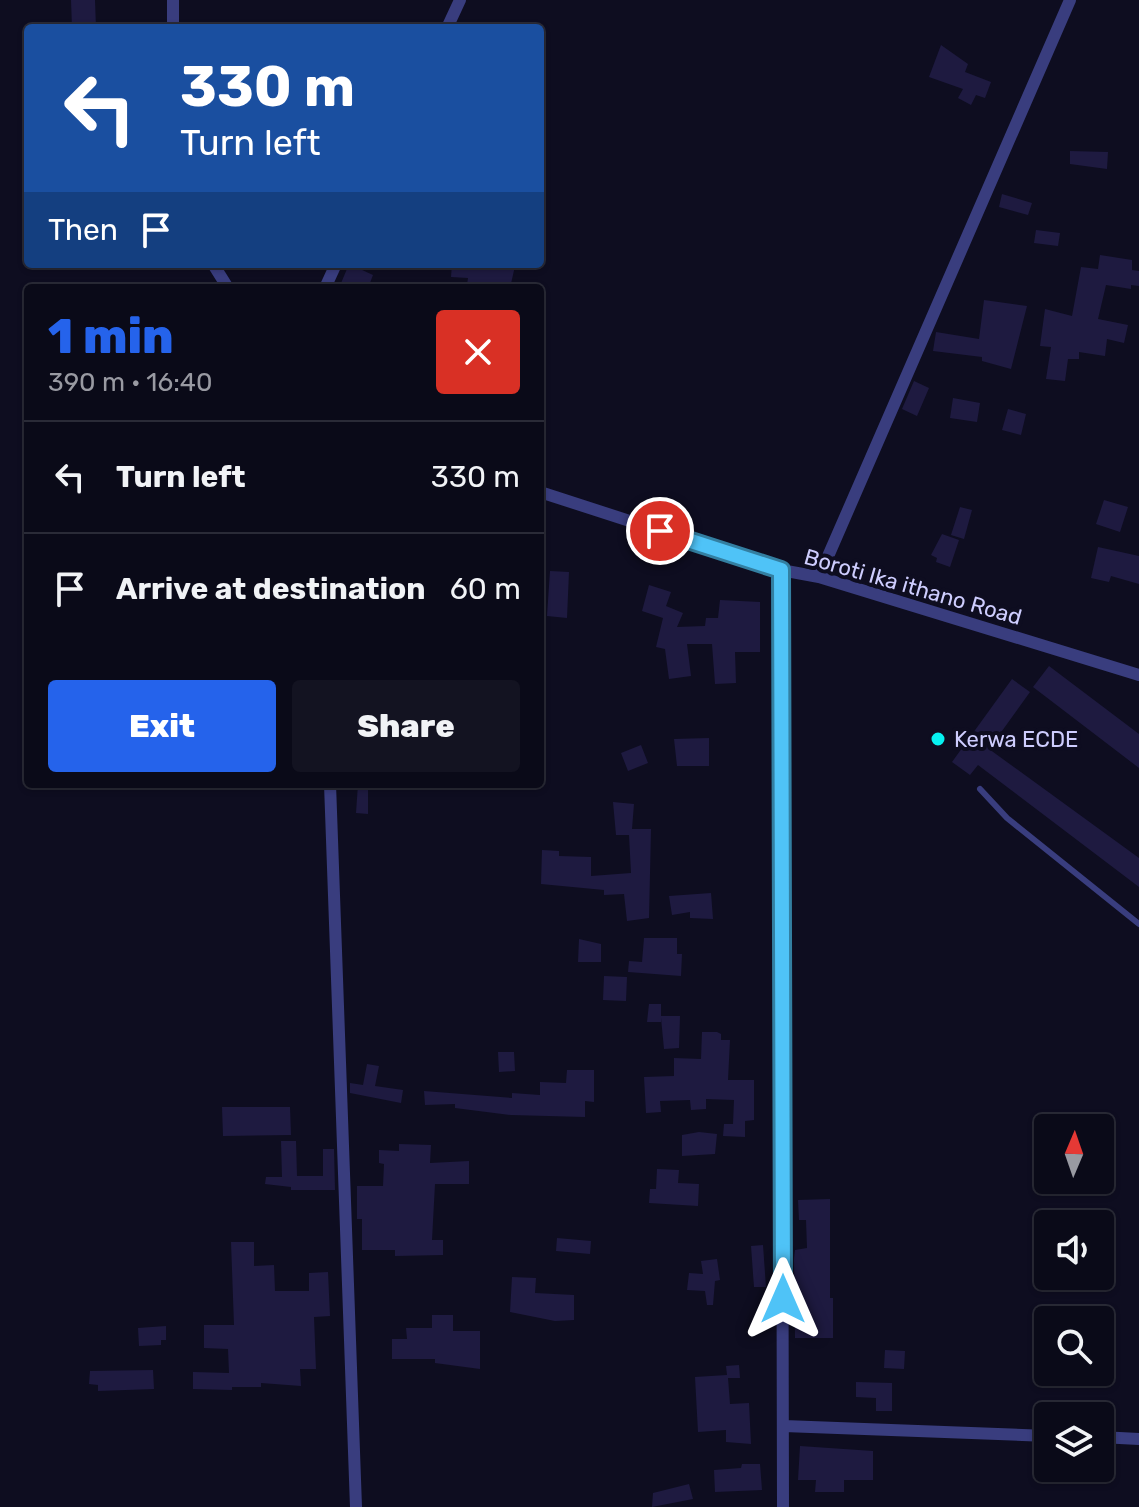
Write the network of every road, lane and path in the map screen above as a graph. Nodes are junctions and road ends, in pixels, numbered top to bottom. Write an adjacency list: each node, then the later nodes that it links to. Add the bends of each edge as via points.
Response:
1 (173, 0): 4 (street)
2 (460, 0): 5 (street)
3 (1070, 0): 8 (street)
4 (173, 24)
5 (449, 24)
6 (544, 493): 7 (street, Boroti Ika ithano Road)
7 (781, 570): 8 (street, Boroti Ika ithano Road); 13 (street)
8 (819, 577): 9 (street, Boroti Ika ithano Road)
9 (1139, 675)
10 (330, 788): 17 (street)
11 (980, 789): 12 (lane, via 1007,818)
12 (1139, 924)
13 (784, 1426): 14 (street); 18 (street)
14 (1034, 1435)
15 (1114, 1438): 16 (street)
16 (1139, 1439)
17 (356, 1507)
18 (783, 1507)

